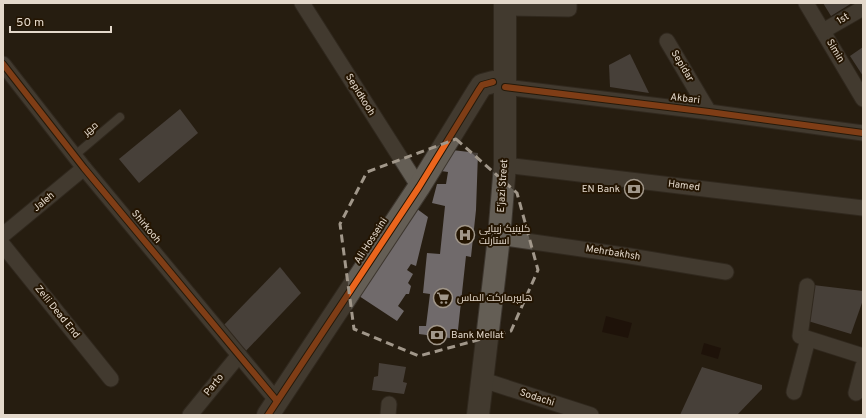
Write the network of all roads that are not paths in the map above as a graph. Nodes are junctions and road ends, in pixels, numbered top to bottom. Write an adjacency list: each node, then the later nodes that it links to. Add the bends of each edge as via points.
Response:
1 (302, 3): 17 (street, Sepidkooh)
2 (569, 3): 4 (street, via 569,9)
3 (806, 3): 6 (street, Simin)
4 (501, 5): 9 (main road, E'jazi Street)
5 (863, 8): 6 (street, 1st)
6 (823, 31): 10 (street, Simin)
7 (667, 42): 11 (street, Sepidar)
8 (3, 64): 14 (street, Shirkooh)
9 (499, 85): 11 (street, Akbari); 15 (main road, E'jazi Street); 17 (main road, Ali Hosseini, via 482,85); 34 (main road, E'jazi Street, via 486,237)
10 (863, 99)
11 (709, 112): 13 (street, Akbari)
12 (120, 117): 14 (lane, مهر)
13 (863, 132)
14 (74, 156): 16 (street, Shirkooh)
15 (504, 164): 18 (street, Hamed); 20 (main road, E'jazi Street)
16 (84, 168): 19 (street, Jaleh); 25 (street, Shirkooh)
17 (419, 186): 32 (main road, Ali Hosseini)
18 (863, 208)
19 (3, 235)
20 (499, 237): 22 (street, Mehrbakhsh); 29 (main road, E'jazi Street)
21 (3, 245): 28 (street, Zelli Dead End)
22 (726, 272)
23 (807, 286): 24 (street, via 800,336)
24 (808, 339): 26 (street); 30 (street)
25 (239, 355): 32 (street, Shirkooh); 33 (street, Parto)
26 (863, 356)
27 (863, 366): 31 (street)
28 (111, 379)
29 (483, 380): 35 (main road, E'jazi Street); 36 (street, Sodachi)
30 (794, 392)
31 (856, 393)
32 (272, 408)
33 (190, 415)
34 (466, 415)
35 (478, 415)
36 (592, 415)

